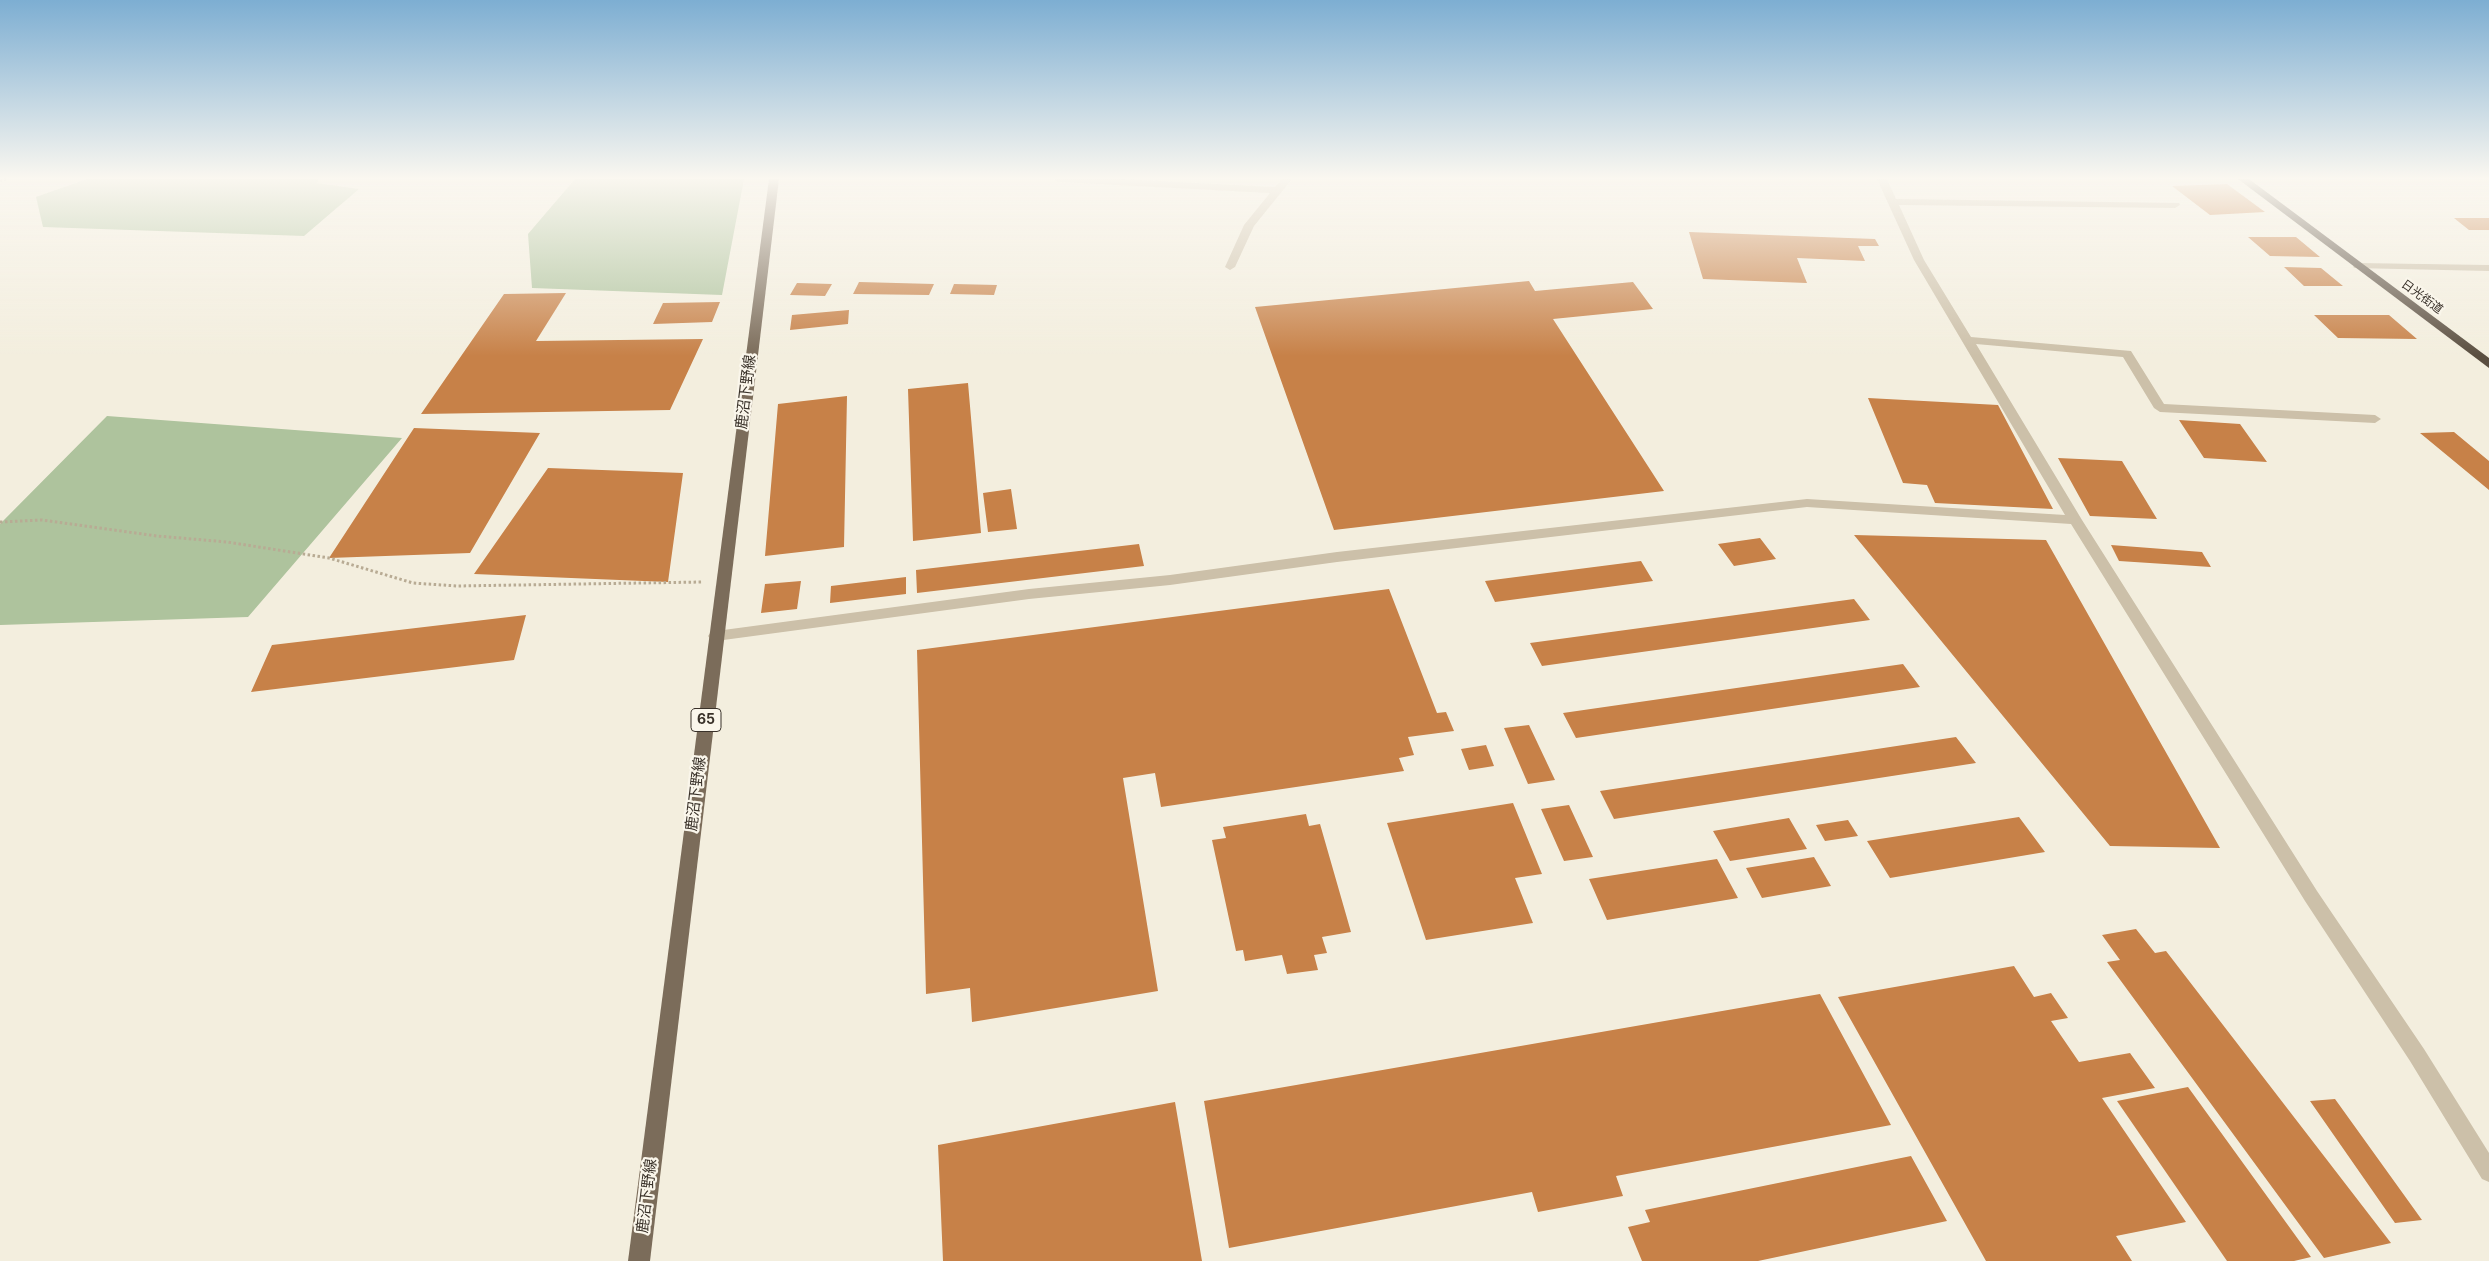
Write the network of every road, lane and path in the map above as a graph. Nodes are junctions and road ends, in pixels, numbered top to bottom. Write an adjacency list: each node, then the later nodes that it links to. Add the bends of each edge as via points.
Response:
1 (766, 238): 13 (main road, 鹿沼下野線 / 65)
2 (1243, 238): 6 (street)
3 (1909, 238): 8 (street)
4 (2321, 238): 5 (highway, 日光街道)
5 (2358, 266): 7 (street); 9 (highway, 日光街道)
6 (1230, 267)
7 (2489, 268)
8 (1966, 340): 10 (street, via 2127,354 2160,408); 11 (street)
9 (2489, 364)
10 (2375, 419)
11 (2075, 520): 14 (street, via 1807,503 1029,594); 15 (street, via 2310,896 2417,1055)
12 (0, 522): 13 (path, via 42,520 227,542 329,558 414,583 457,586)
13 (722, 582): 14 (main road, 鹿沼下野線 / 65)
14 (716, 636): 16 (main road, 鹿沼下野線 / 65)
15 (2489, 1172)
16 (639, 1261)

